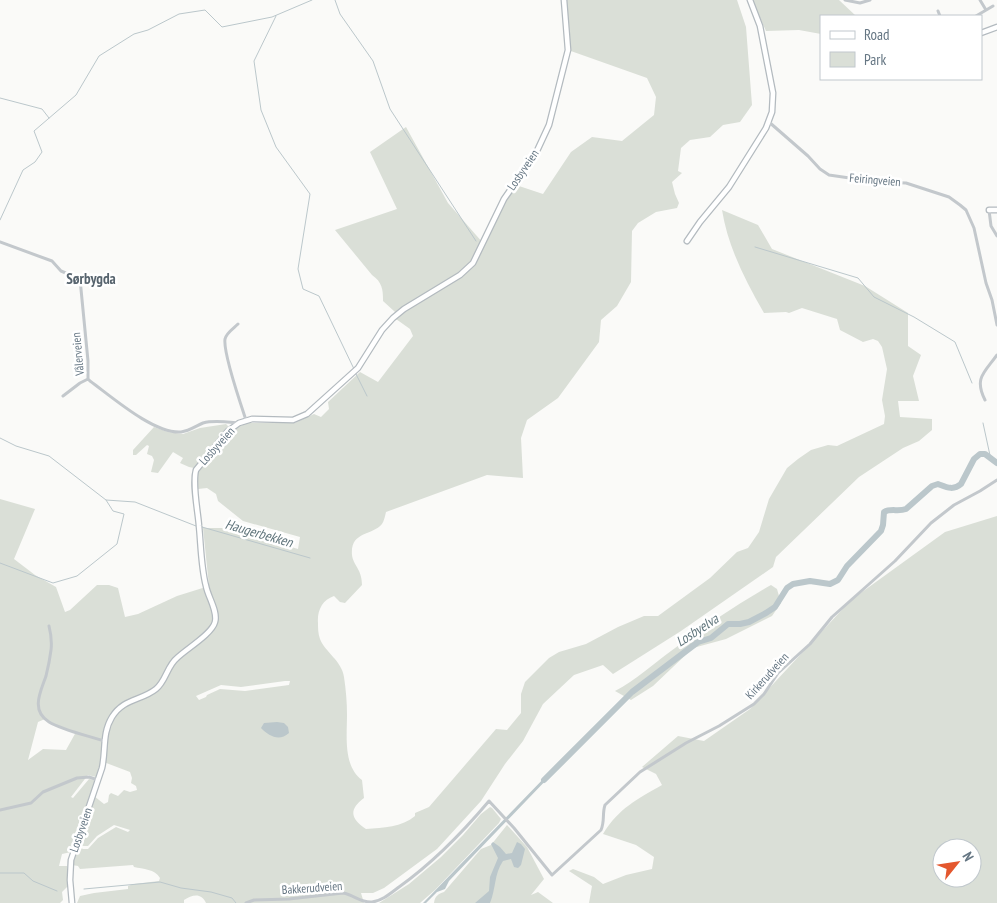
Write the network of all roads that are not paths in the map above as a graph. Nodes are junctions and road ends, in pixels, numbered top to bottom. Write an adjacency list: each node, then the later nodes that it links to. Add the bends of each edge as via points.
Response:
1 (564, 0): 25 (main road, Losbyveien, via 568,50 549,125 536,152 504,199 473,263 460,275 392,318 358,368 307,414 293,420)
2 (750, 0): 13 (main road, via 760,26 773,93)
3 (845, 0): 4 (street, via 860,3)
4 (870, 0)
5 (980, 0): 7 (street)
6 (993, 6): 7 (street)
7 (986, 10): 10 (street)
8 (938, 11): 9 (street)
9 (940, 15)
10 (978, 15)
11 (997, 27): 12 (main road)
12 (982, 34)
13 (769, 122): 17 (main road, via 729,187); 20 (street, Feiringveien, via 830,175 877,182 906,182 949,197 966,210 974,228)
14 (989, 210): 15 (main road); 16 (street)
15 (997, 210)
16 (997, 236)
17 (687, 241)
18 (0, 242): 22 (street, Vålerveien, via 52,261 61,271 80,279)
19 (238, 324): 25 (street, via 225,341)
20 (997, 325)
21 (997, 355): 24 (street, via 980,380)
22 (88, 379): 23 (street); 26 (street, Vålerveien, via 143,419 172,431 184,431 209,422)
23 (63, 396)
24 (984, 400)
25 (246, 420): 26 (main road, Losbyveien)
26 (239, 423): 29 (main road, Losbyveien, via 222,438 195,474 205,584 215,613 215,624 174,660 156,689 128,701 117,710)
27 (997, 480): 32 (street, Kirkerudveien, via 954,505 931,523 895,561 832,617 810,644 778,673 754,704 640,772 605,805 604,824 600,830 552,875)
28 (49, 626): 29 (street, via 52,648 38,697 41,713 50,722)
29 (104, 741): 30 (main road, Losbyveien, via 105,756)
30 (98, 780): 31 (street, via 89,776 77,778 43,792 31,803); 34 (main road, Losbyveien, via 71,860)
31 (0, 810)
32 (508, 822): 33 (street, Bakkerudveien, via 489,801 428,865 378,901)
33 (362, 902): 35 (street, Bakkerudveien, via 351,894 343,893)
34 (72, 903)
35 (246, 903)

